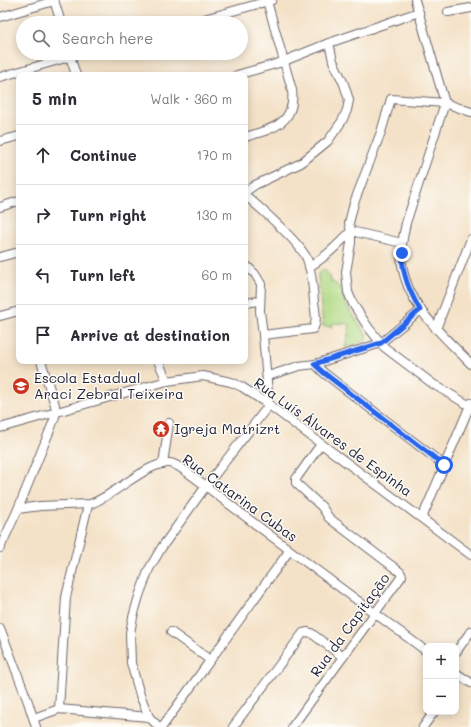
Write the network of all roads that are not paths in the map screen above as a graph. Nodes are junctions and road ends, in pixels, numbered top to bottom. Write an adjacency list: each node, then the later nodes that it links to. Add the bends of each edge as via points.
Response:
1 (54, 0): 7 (street); 9 (street)
2 (416, 0): 5 (street)
3 (269, 1): 8 (street); 13 (street)
4 (471, 8): 6 (street)
5 (419, 12): 10 (street); 17 (street)
6 (448, 12)
7 (59, 16)
8 (215, 16)
9 (0, 17)
10 (329, 42): 13 (street); 22 (street, via 333,61 349,100 342,121 328,141 301,163 255,185)
11 (53, 60): 16 (street)
12 (72, 60): 14 (street)
13 (284, 61): 15 (street); 19 (street, via 293,96 289,115 270,129)
14 (75, 72)
15 (247, 72)
16 (0, 76)
17 (445, 103): 18 (street); 26 (street, via 391,99 354,202 349,223); 28 (street, via 406,223)
18 (471, 112)
19 (248, 136)
20 (16, 137): 21 (street)
21 (0, 141)
22 (248, 191)
23 (248, 197): 32 (street, via 300,249)
24 (16, 202): 25 (street)
25 (0, 207)
26 (351, 231): 28 (street); 32 (street, via 330,253); 40 (street, via 346,272 348,292 353,304)
27 (471, 239): 38 (street)
28 (402, 243): 35 (street, via 402,265 412,296)
29 (16, 253): 30 (street)
30 (0, 257)
31 (248, 267): 33 (street, via 261,284)
32 (309, 267): 39 (street, via 316,321 313,329)
33 (259, 301): 34 (street); 39 (street)
34 (248, 303)
35 (420, 310): 38 (street); 40 (street)
36 (16, 312): 37 (street)
37 (0, 316)
38 (436, 329): 44 (street)
39 (263, 335): 45 (street)
40 (381, 343): 43 (street); 47 (street, via 433,384)
41 (42, 364): 49 (street)
42 (159, 364): 46 (street)
43 (314, 364): 45 (street); 54 (street)
44 (471, 364)
45 (268, 376): 48 (street)
46 (167, 381): 48 (street, Rua Luís Álvares de Espinha, via 203,376 225,380 242,387); 49 (street, Rua Luís Álvares de Espinha)
47 (471, 404): 54 (street)
48 (269, 405): 52 (street, Rua Luís Álvares de Espinha); 55 (street)
49 (56, 412): 51 (street, Rua Luís Álvares de Espinha); 57 (street)
50 (169, 423): 53 (street)
51 (0, 428)
52 (321, 444): 58 (street, Rua Luís Álvares de Espinha); 62 (street, Rua da Capitação, via 298,476 296,483 324,508 329,518 402,575)
53 (163, 464): 55 (street, Rua Catarina Cubas, via 178,466); 56 (street, Rua Catarina Cubas, via 138,475 97,502)
54 (444, 465): 58 (street)
55 (206, 486): 60 (street, Rua Catarina Cubas); 75 (street, via 149,569 133,617 130,633 131,663)
56 (88, 505): 57 (street, Rua Catarina Cubas); 72 (street, via 66,597)
57 (18, 508): 59 (street)
58 (422, 518): 61 (street, Rua Luís Álvares de Espinha)
59 (1, 543)
60 (289, 551): 62 (street, Rua Catarina Cubas); 69 (street)
61 (471, 555)
62 (375, 614): 67 (street, Rua Catarina Cubas); 68 (street, Rua da Capitação)
63 (0, 628): 74 (street)
64 (471, 631): 66 (street)
65 (172, 632): 69 (street)
66 (459, 648)
67 (423, 649)
68 (343, 657): 79 (street, via 310,633 303,633); 80 (street, Rua da Capitação)
69 (210, 660): 78 (street)
70 (459, 678): 71 (street)
71 (471, 683)
72 (59, 709): 74 (street); 75 (street)
73 (432, 715): 81 (street)
74 (34, 718): 76 (street)
75 (149, 718): 77 (street)
76 (36, 727)
77 (159, 727)
78 (162, 727)
79 (233, 727)
80 (292, 727)
81 (423, 727)

